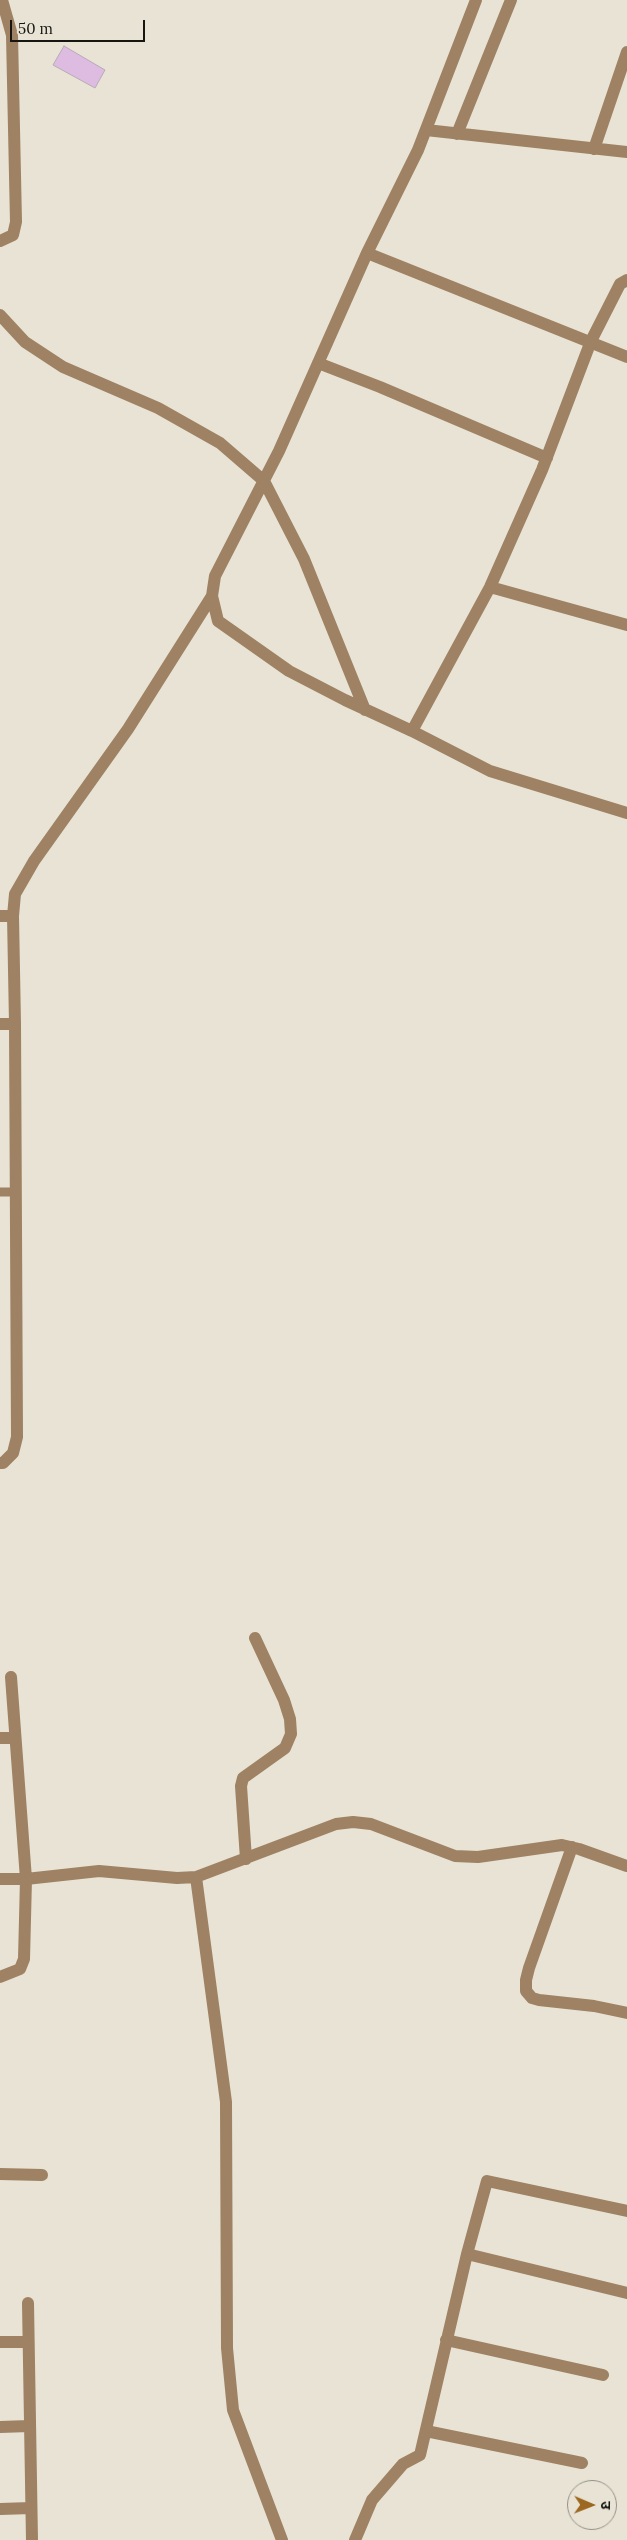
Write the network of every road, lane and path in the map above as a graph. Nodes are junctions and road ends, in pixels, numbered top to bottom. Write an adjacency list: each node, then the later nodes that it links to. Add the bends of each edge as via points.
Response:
1 (2, 0): 9 (street, via 12,35 16,222 13,235)
2 (476, 0): 5 (street)
3 (511, 0): 6 (street)
4 (627, 52): 7 (street)
5 (426, 130): 6 (street); 10 (street)
6 (457, 134): 7 (street)
7 (594, 149): 8 (street)
8 (627, 152)
9 (0, 241)
10 (367, 252): 13 (street); 15 (street)
11 (627, 280): 13 (street, via 620,284)
12 (0, 315): 17 (street, via 26,342 63,367 158,408 220,443)
13 (591, 341): 14 (street); 16 (street)
14 (627, 357)
15 (318, 363): 16 (street); 17 (street)
16 (547, 458): 18 (street)
17 (264, 481): 19 (street, via 214,576); 21 (street, via 304,560)
18 (490, 588): 20 (street); 22 (street)
19 (212, 596): 21 (street, via 218,620 289,671); 24 (street, via 128,729 20,882)
20 (627, 625)
21 (365, 710): 22 (street)
22 (412, 731): 23 (street, via 490,771)
23 (627, 813)
24 (6, 916): 26 (street)
25 (0, 1024): 26 (street)
26 (15, 1024): 28 (street)
27 (0, 1192): 28 (lane)
28 (14, 1192): 29 (street, via 16,1437 13,1452)
29 (0, 1463)
30 (255, 1638): 35 (street, via 284,1700 291,1734 285,1748 243,1778)
31 (12, 1677): 33 (street)
32 (0, 1738): 33 (street)
33 (15, 1738): 39 (street)
34 (572, 1847): 35 (street, via 562,1845 478,1857 455,1856 371,1824 353,1822 336,1824); 36 (street); 41 (street, via 526,1980 526,1992 539,2000)
35 (246, 1859): 37 (street)
36 (627, 1866)
37 (196, 1877): 39 (street, via 98,1871); 59 (street, via 226,2102 227,2348 233,2410)
38 (0, 1879): 39 (street)
39 (26, 1879): 40 (street, via 24,1959 20,1969)
40 (0, 1977)
41 (627, 2013)
42 (0, 2174): 43 (street)
43 (42, 2175)
44 (627, 2211): 45 (street, via 487,2182)
45 (467, 2254): 46 (street); 48 (street)
46 (627, 2293)
47 (28, 2303): 50 (street)
48 (446, 2340): 51 (street); 54 (street)
49 (0, 2342): 50 (street)
50 (27, 2342): 52 (street)
51 (603, 2375)
52 (29, 2426): 53 (street); 56 (street)
53 (0, 2427)
54 (426, 2431): 55 (street); 60 (street, via 420,2454 404,2464 372,2500)
55 (582, 2463)
56 (30, 2508): 57 (street); 58 (street)
57 (0, 2509)
58 (32, 2540)
59 (282, 2540)
60 (355, 2540)

